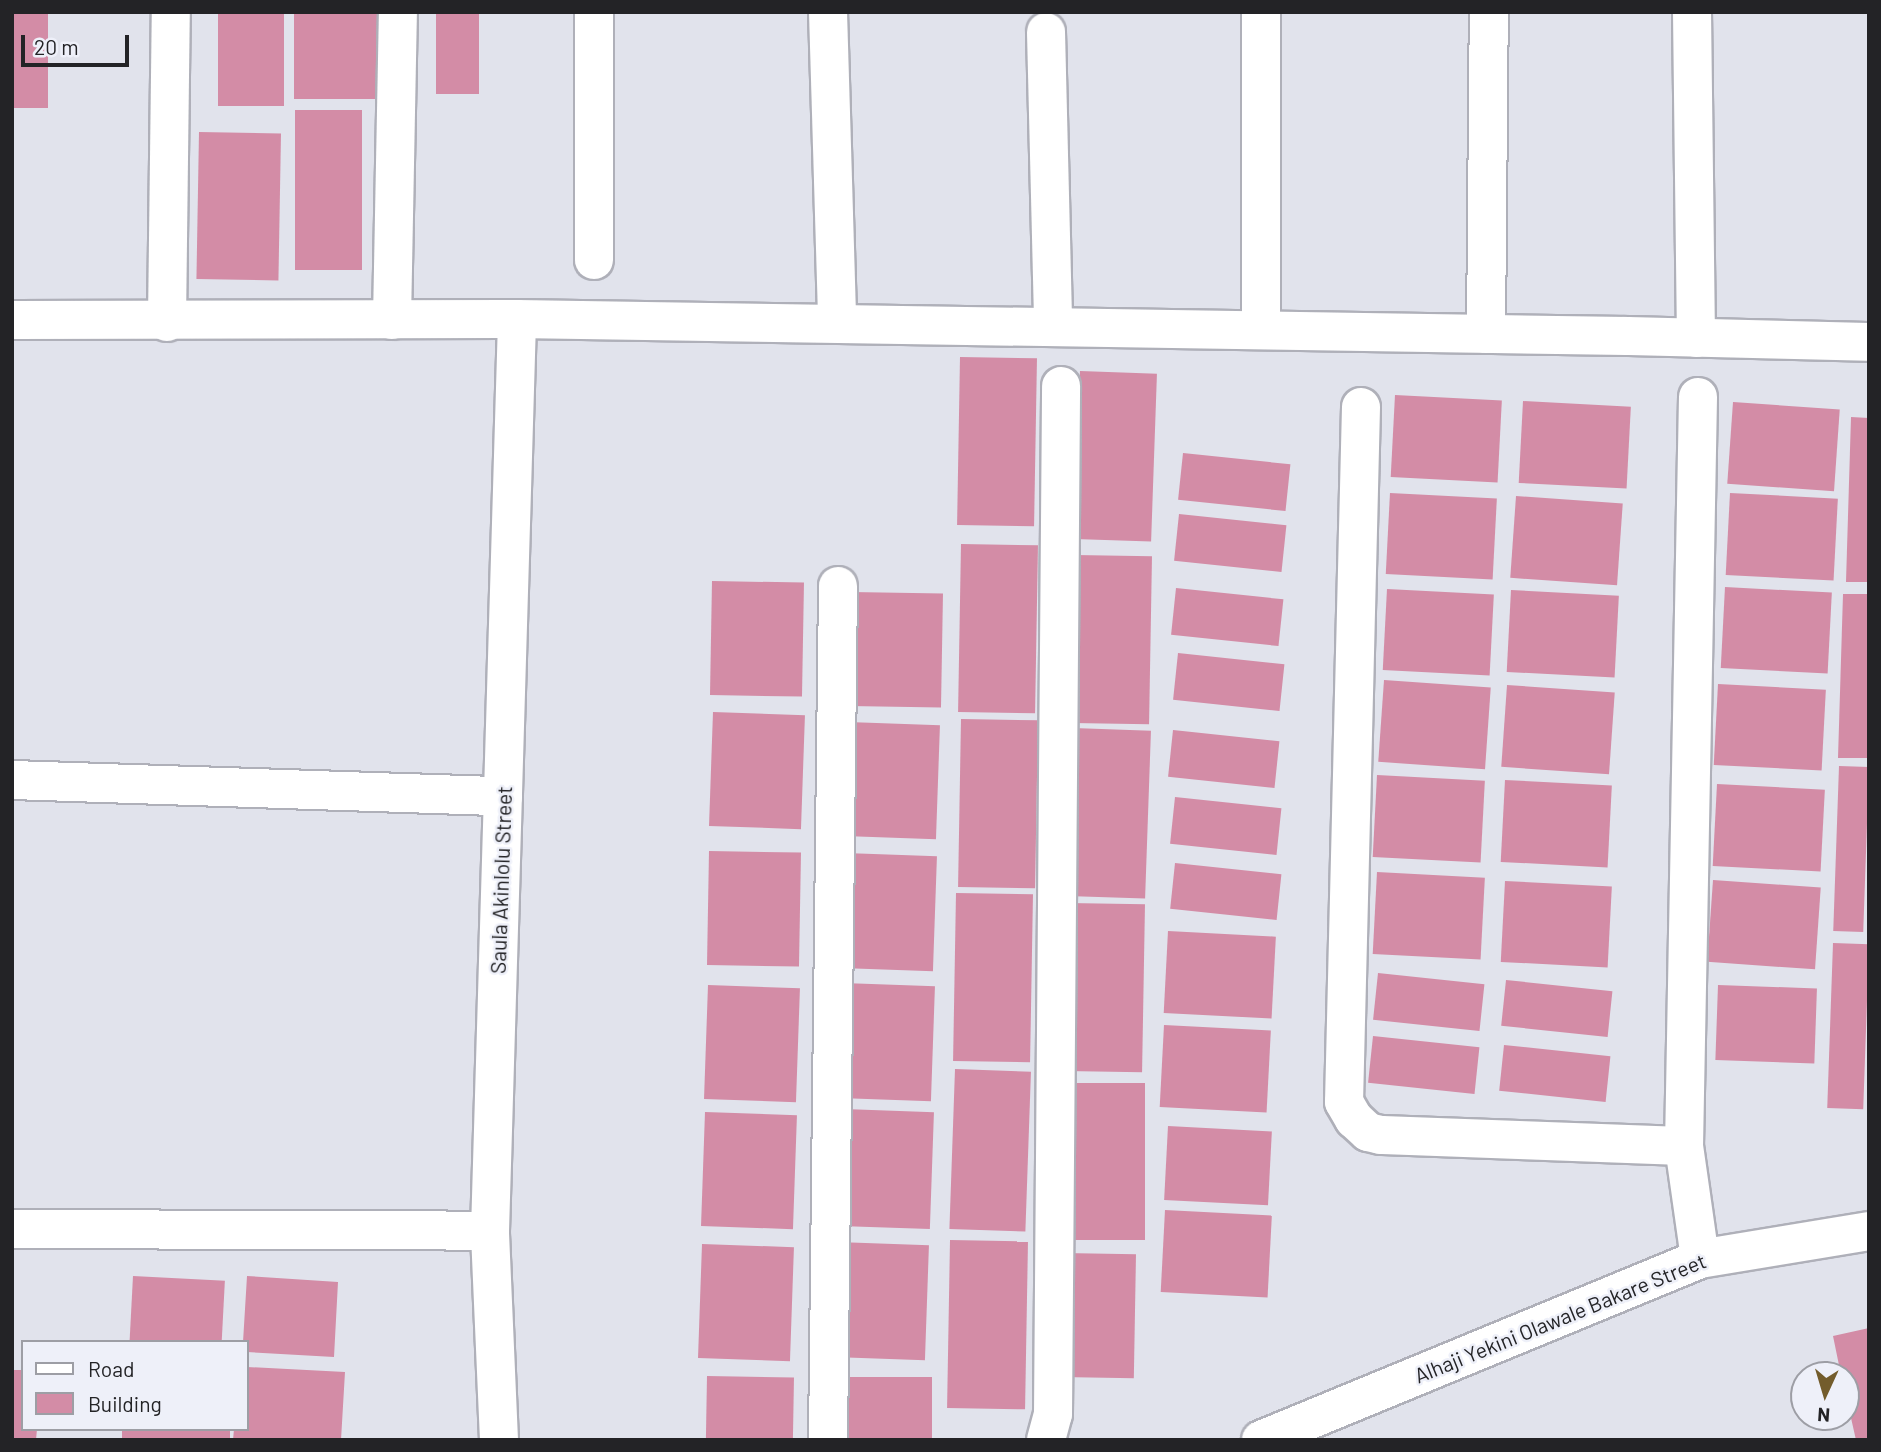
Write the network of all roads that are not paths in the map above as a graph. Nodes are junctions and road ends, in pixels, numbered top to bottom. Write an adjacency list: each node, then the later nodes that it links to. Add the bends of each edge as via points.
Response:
1 (171, 12): 13 (street)
2 (398, 12): 12 (street)
3 (594, 12): 9 (street)
4 (828, 12): 14 (street)
5 (1261, 12): 16 (street)
6 (1489, 12): 17 (street)
7 (1692, 12): 18 (street)
8 (1046, 32): 15 (street)
9 (594, 260)
10 (517, 319): 12 (street); 14 (street); 25 (street, Saula Akinlolu Street)
11 (12, 320): 13 (street)
12 (392, 320): 13 (street)
13 (167, 322)
14 (837, 323): 15 (street)
15 (1053, 326): 16 (street)
16 (1261, 330): 17 (street)
17 (1486, 334): 18 (street)
18 (1696, 338): 19 (street)
19 (1869, 342)
20 (1062, 386): 33 (street, via 1053,1414)
21 (1698, 397): 26 (street)
22 (1361, 407): 26 (street, via 1344,1102 1368,1132 1381,1135)
23 (838, 586): 32 (street)
24 (12, 780): 25 (street)
25 (503, 796): 28 (street, Saula Akinlolu Street)
26 (1684, 1146): 30 (street)
27 (12, 1229): 28 (street)
28 (490, 1231): 31 (street, Saula Akinlolu Street)
29 (1869, 1231): 30 (street, Alhaji Yekini Olawale Bakare Street)
30 (1700, 1259): 34 (street, Alhaji Yekini Olawale Bakare Street)
31 (499, 1440)
32 (828, 1440)
33 (1046, 1440)
34 (1261, 1440)

